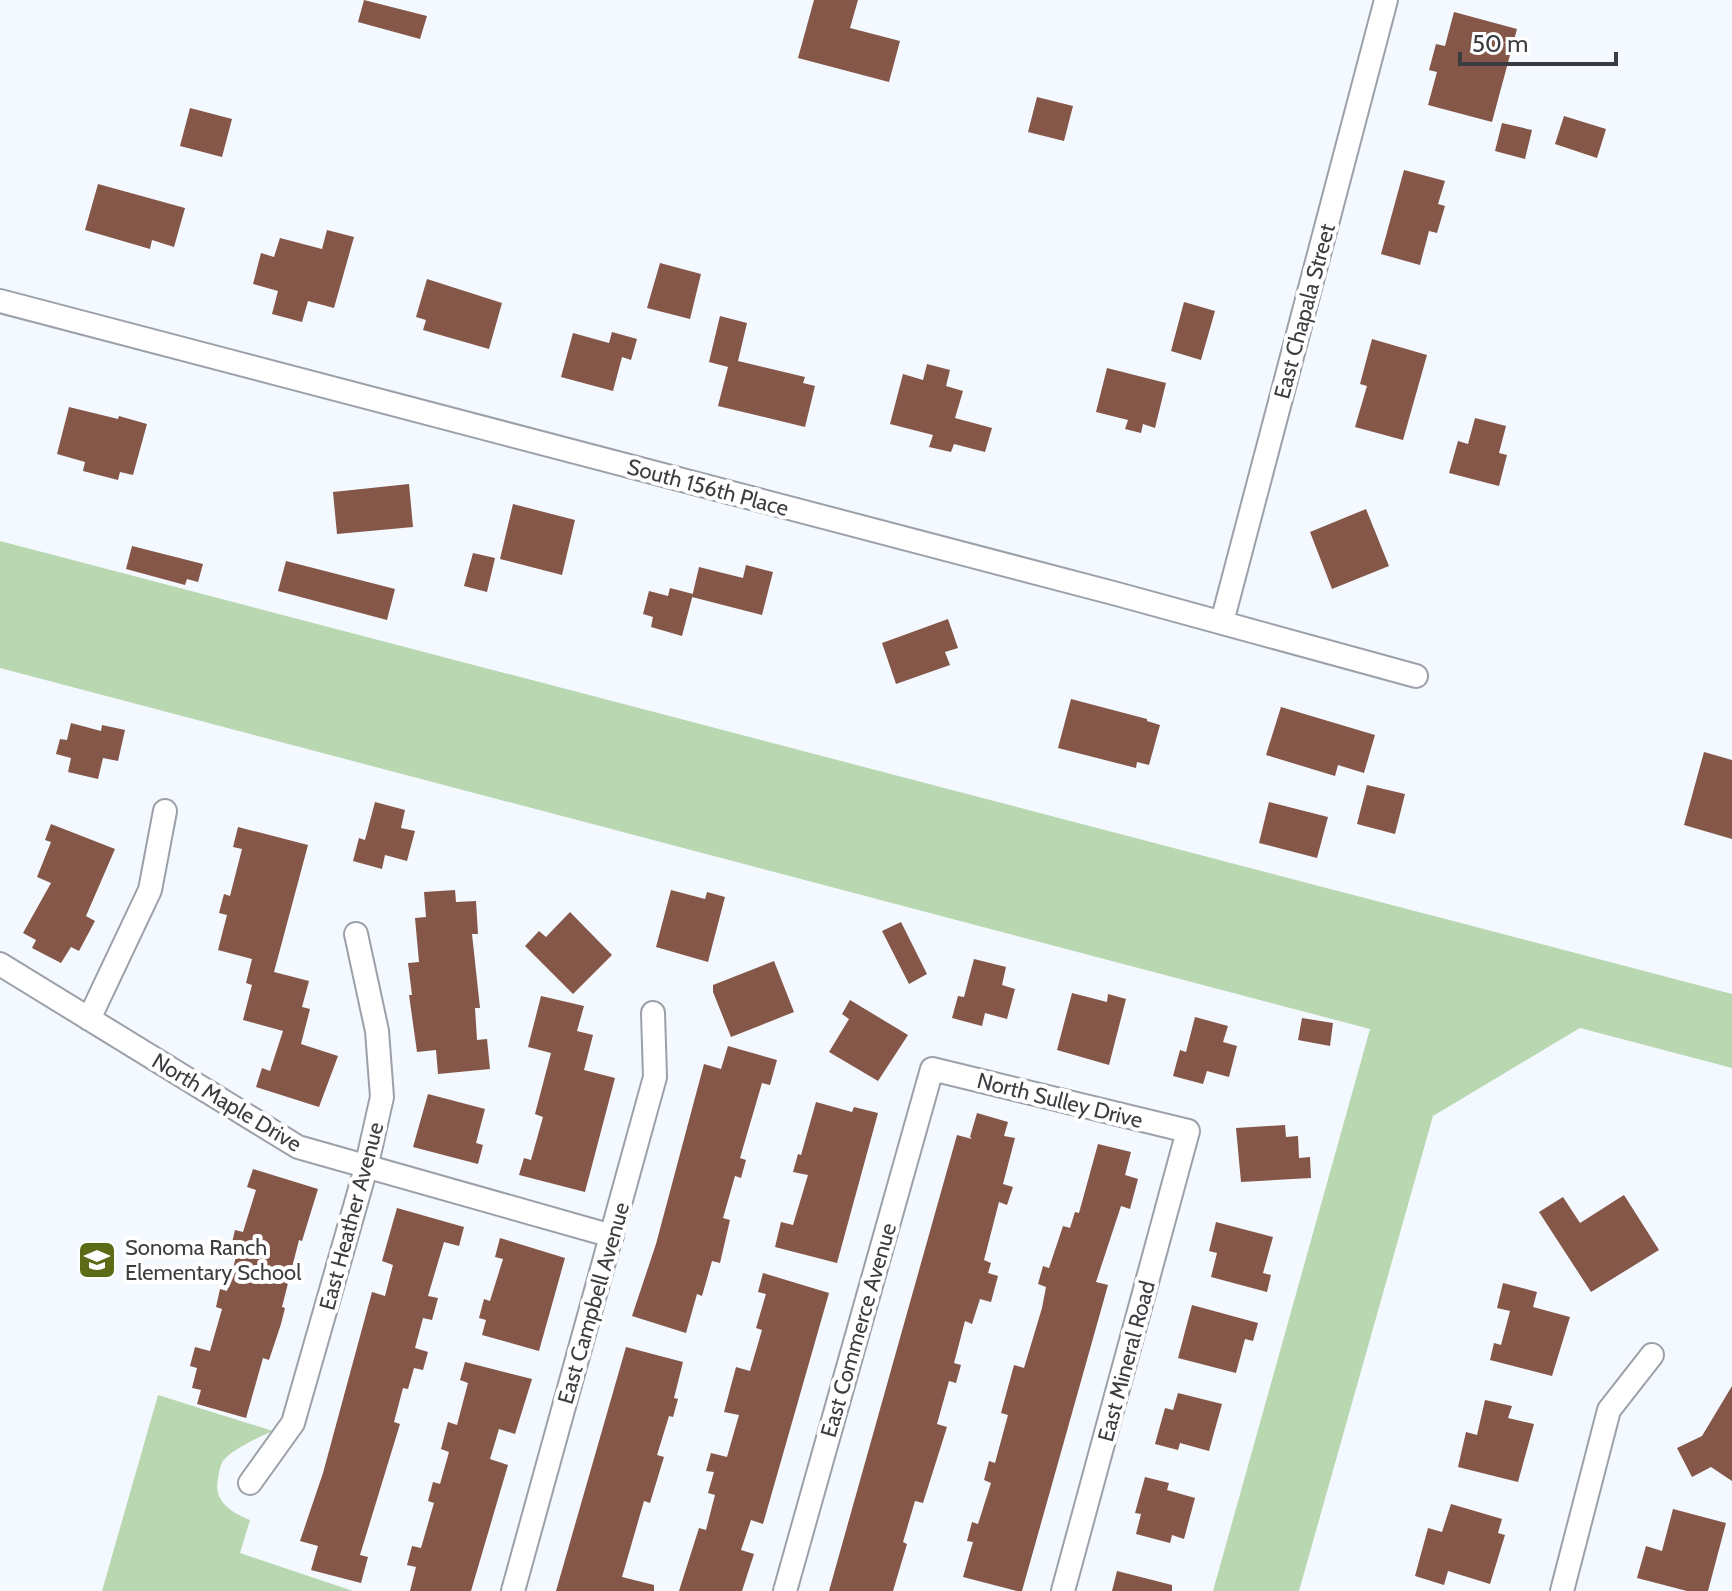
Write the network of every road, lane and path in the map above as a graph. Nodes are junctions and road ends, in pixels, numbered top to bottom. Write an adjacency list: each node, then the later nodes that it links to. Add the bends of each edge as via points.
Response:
1 (1386, 0): 3 (street, East Chapala Street)
2 (0, 301): 3 (street, South 156th Place)
3 (1222, 622): 4 (street, South 156th Place)
4 (1416, 676)
5 (165, 811): 9 (street, via 150,890)
6 (356, 934): 12 (street, East Heather Avenue, via 377,1031 382,1097)
7 (0, 964): 9 (street, North Maple Drive)
8 (653, 1013): 13 (street, East Campbell Avenue, via 655,1077)
9 (89, 1019): 12 (street, North Maple Drive, via 298,1147)
10 (932, 1069): 11 (street, North Sulley Drive); 17 (street, East Commerce Avenue)
11 (1188, 1131): 18 (street, East Mineral Road)
12 (366, 1168): 13 (street, North Maple Drive); 15 (street, East Heather Avenue, via 293,1423)
13 (612, 1236): 16 (street, East Campbell Avenue)
14 (1652, 1355): 19 (street, via 1609,1410)
15 (250, 1483)
16 (513, 1591)
17 (785, 1591)
18 (1063, 1591)
19 (1562, 1591)

